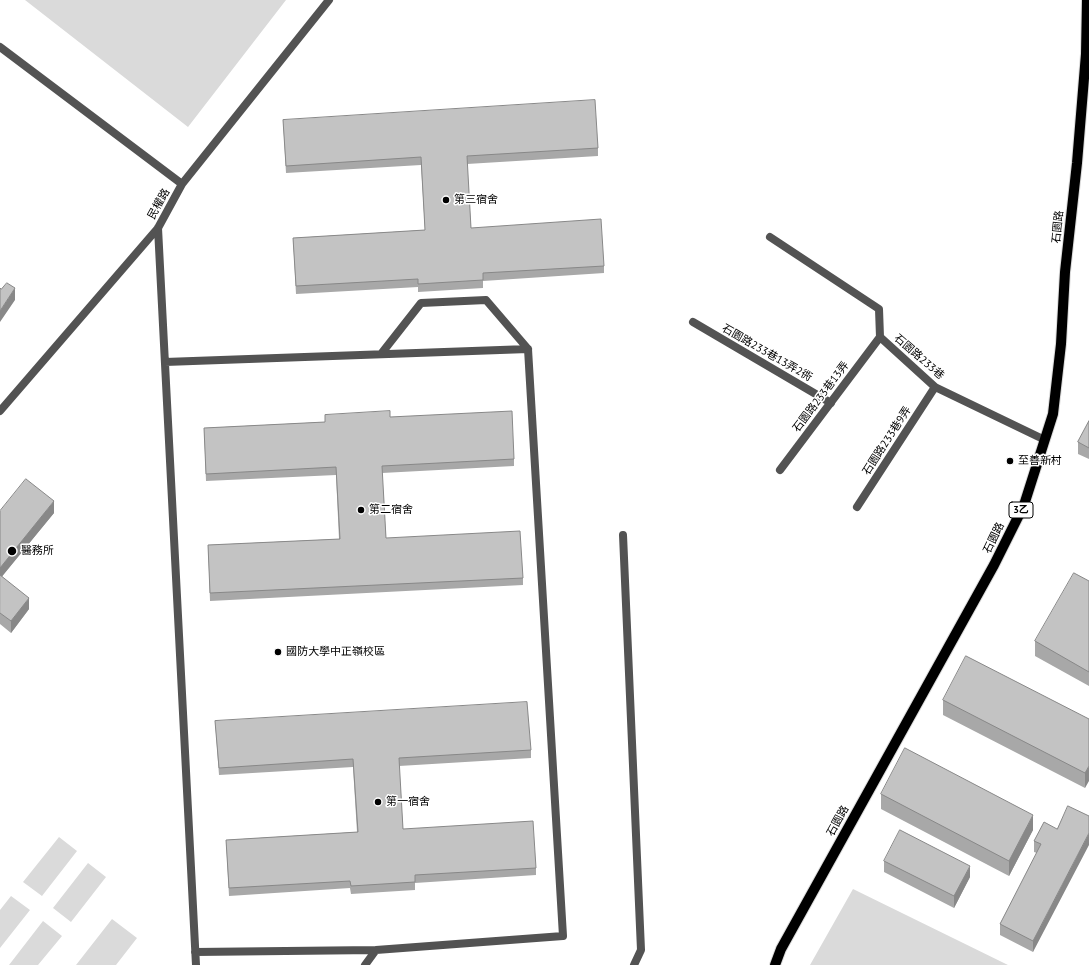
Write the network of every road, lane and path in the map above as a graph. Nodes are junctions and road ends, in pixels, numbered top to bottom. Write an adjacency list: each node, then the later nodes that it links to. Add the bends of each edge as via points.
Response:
1 (329, 0): 4 (lane, 民權路)
2 (1087, 0): 15 (main road, 石園路 / 3乙, via 1086,54 1065,272 1061,344 1053,414)
3 (0, 47): 4 (lane)
4 (182, 184): 5 (lane, 民權路)
5 (158, 228): 11 (lane); 14 (lane, 民權路)
6 (770, 237): 8 (lane, 石園路233巷, via 879,309)
7 (693, 322): 13 (lane, 石園路233巷13弄2衖)
8 (880, 337): 12 (lane, 石園路233巷); 13 (lane, 石園路233巷13弄)
9 (528, 349): 10 (lane); 10 (lane, via 486,300 421,302); 19 (lane, via 563,936)
10 (381, 354): 11 (lane)
11 (165, 362): 20 (lane)
12 (935, 387): 15 (lane, 石園路233巷); 17 (lane, 石園路233巷9弄)
13 (831, 403): 16 (lane, 石園路233巷13弄)
14 (0, 411)
15 (1044, 440): 24 (main road, 石園路 / 3乙, via 1024,505 994,565 781,949)
16 (780, 470)
17 (857, 507)
18 (623, 535): 23 (lane, via 641,950)
19 (376, 950): 20 (lane); 22 (lane)
20 (196, 952): 21 (lane)
21 (196, 965)
22 (365, 965)
23 (634, 965)
24 (775, 965)

